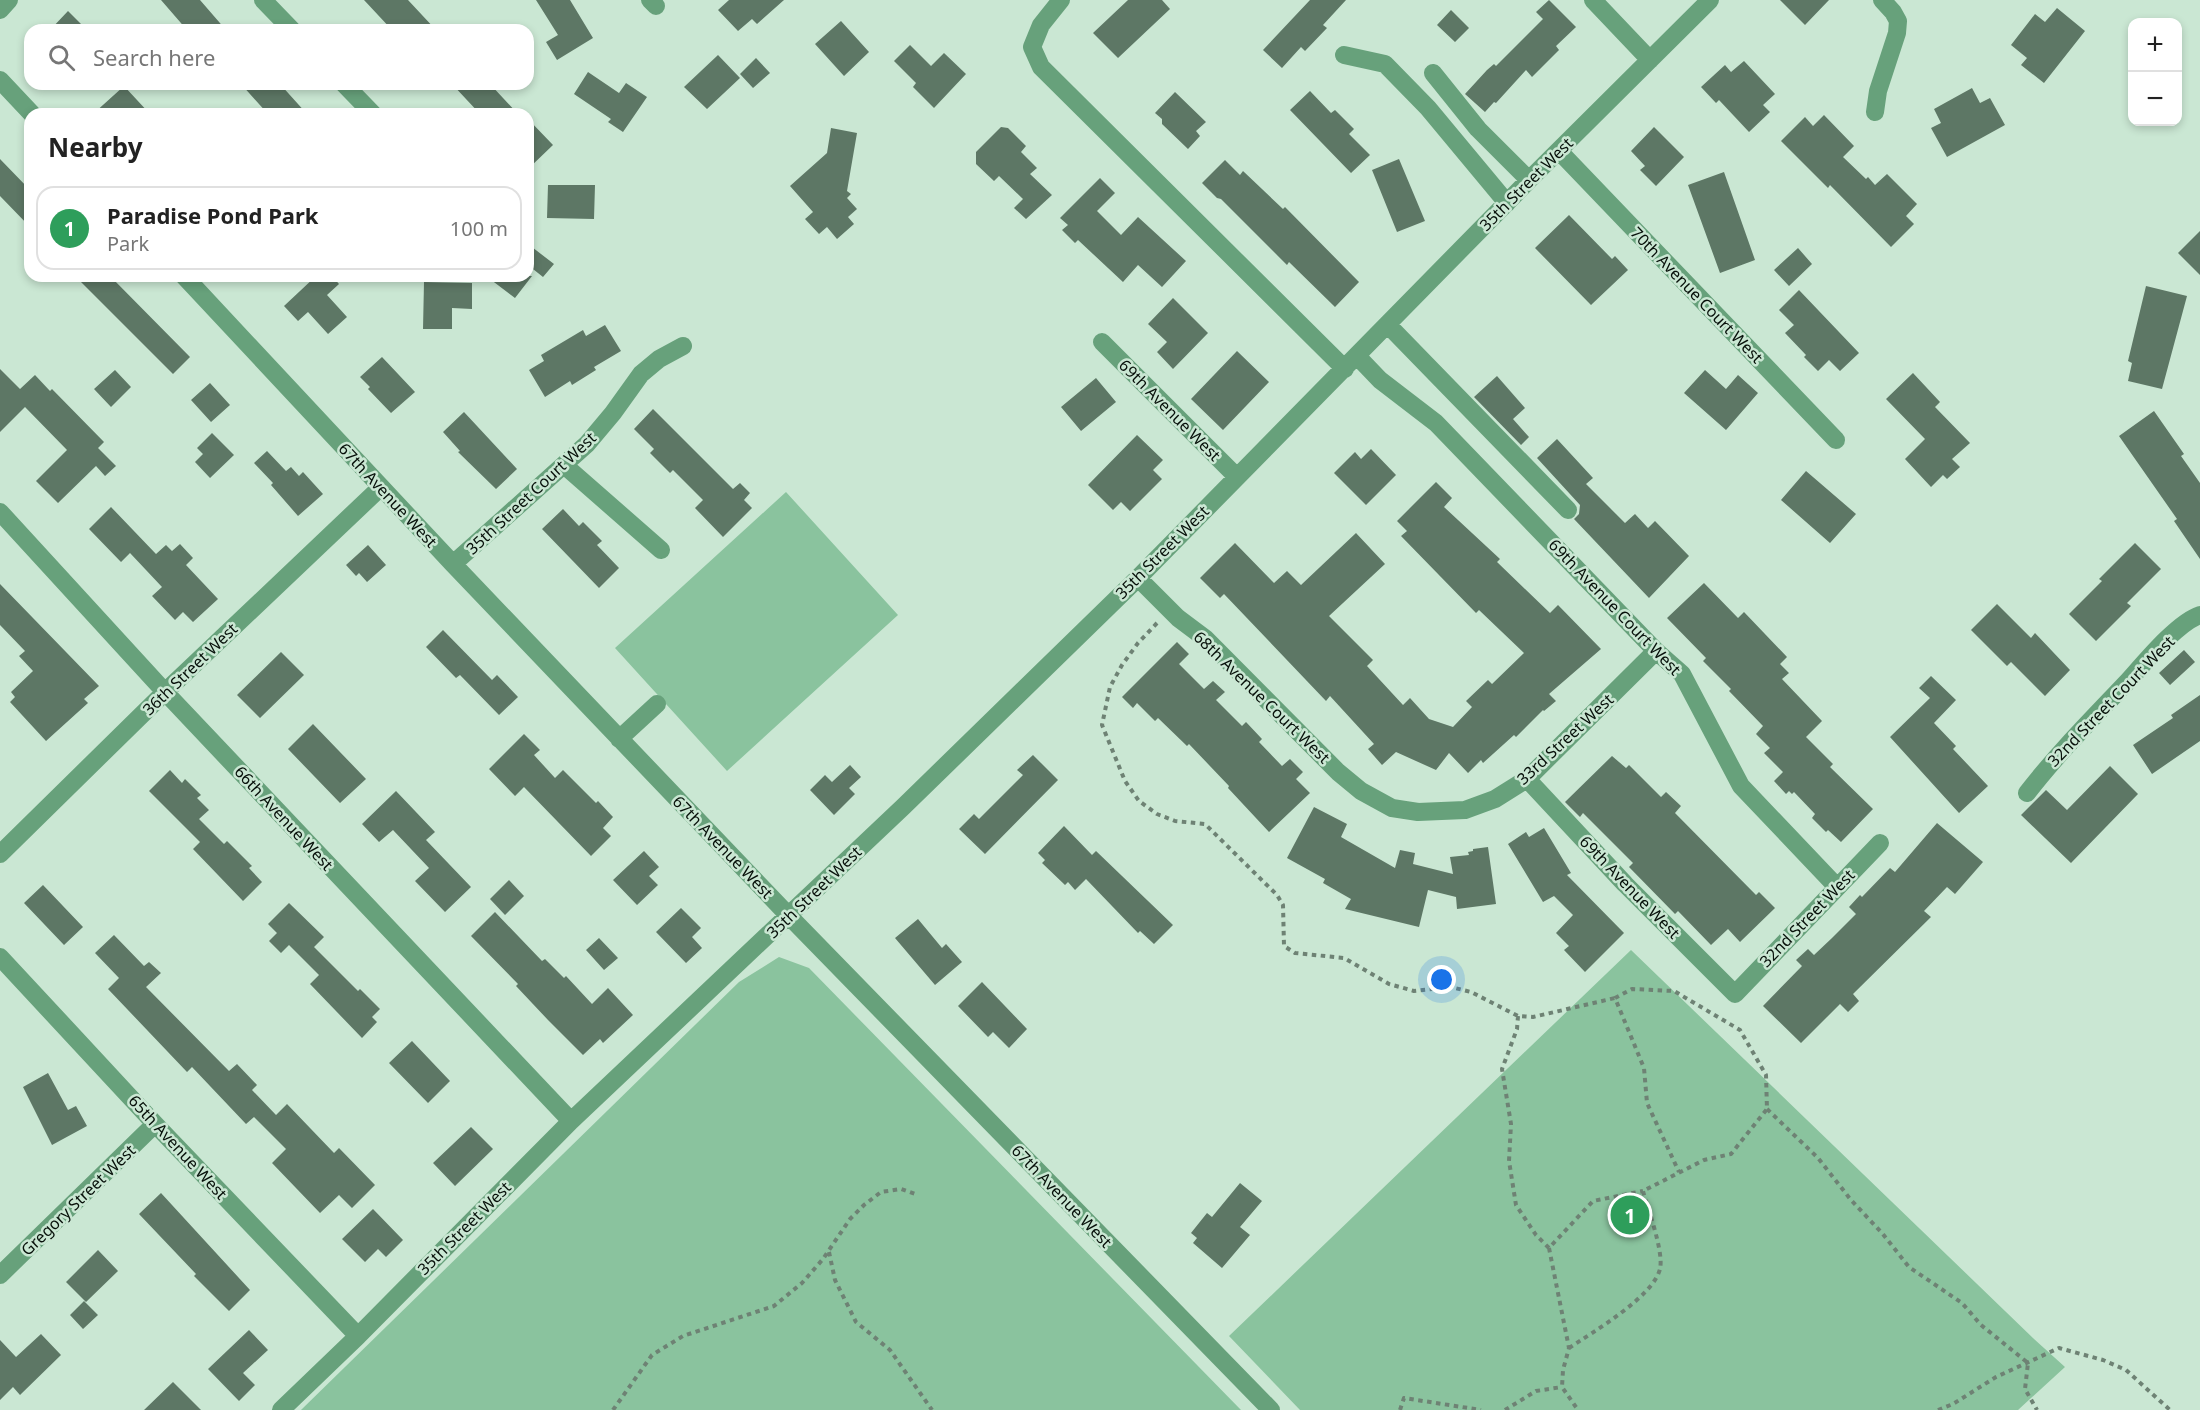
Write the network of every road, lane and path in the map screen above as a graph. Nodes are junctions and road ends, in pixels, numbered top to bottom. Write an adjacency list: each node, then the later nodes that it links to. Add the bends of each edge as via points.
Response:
1 (9, 0): 7 (street)
2 (263, 0): 8 (street)
3 (1061, 0): 25 (street, via 1041,25 1032,47 1041,66)
4 (1593, 0): 10 (street)
5 (1710, 0): 10 (street, 35th Street West)
6 (1882, 0): 16 (street, via 1898,21)
7 (0, 9)
8 (286, 24)
9 (1344, 55): 19 (street, via 1385,64 1428,108)
10 (1650, 60): 17 (street, 35th Street West)
11 (1432, 74): 18 (street, via 1478,129)
12 (0, 80): 14 (street)
13 (350, 90): 15 (street)
14 (26, 108)
15 (367, 108)
16 (1875, 112)
17 (1559, 150): 18 (street, 35th Street West); 26 (street, 70th Avenue Court West)
18 (1529, 180): 19 (street, 35th Street West)
19 (1507, 203): 21 (street, 35th Street West)
20 (190, 282): 29 (street, 67th Avenue West)
21 (1388, 325): 24 (street, 35th Street West); 30 (street)
22 (1102, 342): 28 (street, 69th Avenue West)
23 (683, 346): 27 (street, 35th Street Court West, via 640,374 600,429)
24 (1357, 356): 25 (street, 35th Street West); 37 (street, 69th Avenue Court West, via 1380,380 1436,423)
25 (1345, 369): 28 (street, 35th Street West)
26 (1836, 440)
27 (564, 465): 32 (street); 33 (street, 35th Street Court West)
28 (1237, 477): 34 (street, 35th Street West)
29 (381, 487): 33 (street, 67th Avenue West); 38 (street, 36th Street West)
30 (1568, 510)
31 (0, 512): 38 (street, 66th Avenue West)
32 (661, 550)
33 (453, 564): 40 (street, 67th Avenue West)
34 (1138, 578): 35 (street, 68th Avenue Court West); 47 (street, 35th Street West)
35 (1170, 609): 43 (street, 68th Avenue Court West, via 1206,639 1338,772 1361,791); 51 (path, via 1122,665 1110,687 1102,725 1125,781 1139,801 1175,821 1205,824 1277,895 1283,905 1284,946 1295,953 1344,958 1389,984 1414,991 1451,987 1471,992)
36 (2200, 615): 42 (street, 32nd Street Court West, via 2154,653)
37 (1656, 651): 41 (street, 33rd Street West); 46 (street, 69th Avenue Court West, via 1682,674 1741,786)
38 (165, 692): 45 (street, 36th Street West); 53 (street, 66th Avenue West)
39 (657, 704): 40 (street)
40 (619, 739): 47 (street, 67th Avenue West)
41 (1527, 779): 43 (street, 33rd Street West, via 1495,799 1465,810 1418,812); 49 (street, 69th Avenue West)
42 (2027, 793)
43 (1392, 808)
44 (1880, 843): 46 (street, 32nd Street West)
45 (0, 854)
46 (1837, 887): 49 (street, 32nd Street West)
47 (789, 916): 53 (street, 35th Street West); 68 (street, 67th Avenue West)
48 (0, 957): 54 (street, 65th Avenue West)
49 (1734, 994)
50 (1616, 998): 51 (path, via 1533,1017); 52 (path, via 1632,988 1674,991 1740,1030 1766,1075); 55 (path, via 1644,1068 1647,1103)
51 (1518, 1016): 58 (path, via 1502,1069 1510,1124 1509,1161 1516,1206)
52 (1767, 1110): 55 (path, via 1731,1154 1704,1160); 63 (path, via 1818,1158 1909,1267 1962,1303 1981,1325)
53 (571, 1120): 61 (street, 35th Street West)
54 (155, 1124): 60 (street, Gregory Street West); 61 (street, 65th Avenue West)
55 (1680, 1172): 56 (path)
56 (1643, 1191): 58 (path, via 1593,1201); 62 (path, via 1657,1239 1660,1268 1652,1284 1617,1317)
57 (918, 1195): 59 (path, via 901,1189 882,1192 850,1219)
58 (1549, 1248): 62 (path)
59 (828, 1251): 66 (path, via 802,1283 774,1306 683,1336 652,1355); 67 (path, via 835,1280 856,1322 890,1350)
60 (0, 1275)
61 (358, 1336): 65 (street, 35th Street West)
62 (1569, 1348): 64 (path)
63 (2028, 1363): 73 (path); 74 (path, via 2025,1389); 75 (path, via 2059,1348 2096,1358 2126,1370)
64 (1562, 1387): 71 (path, via 1536,1391); 72 (path)
65 (280, 1410)
66 (613, 1410)
67 (932, 1410)
68 (1271, 1410)
69 (1400, 1410): 70 (path, via 1404,1398)
70 (1480, 1410)
71 (1505, 1410)
72 (1578, 1410)
73 (1938, 1410)
74 (2037, 1410)
75 (2170, 1410)

